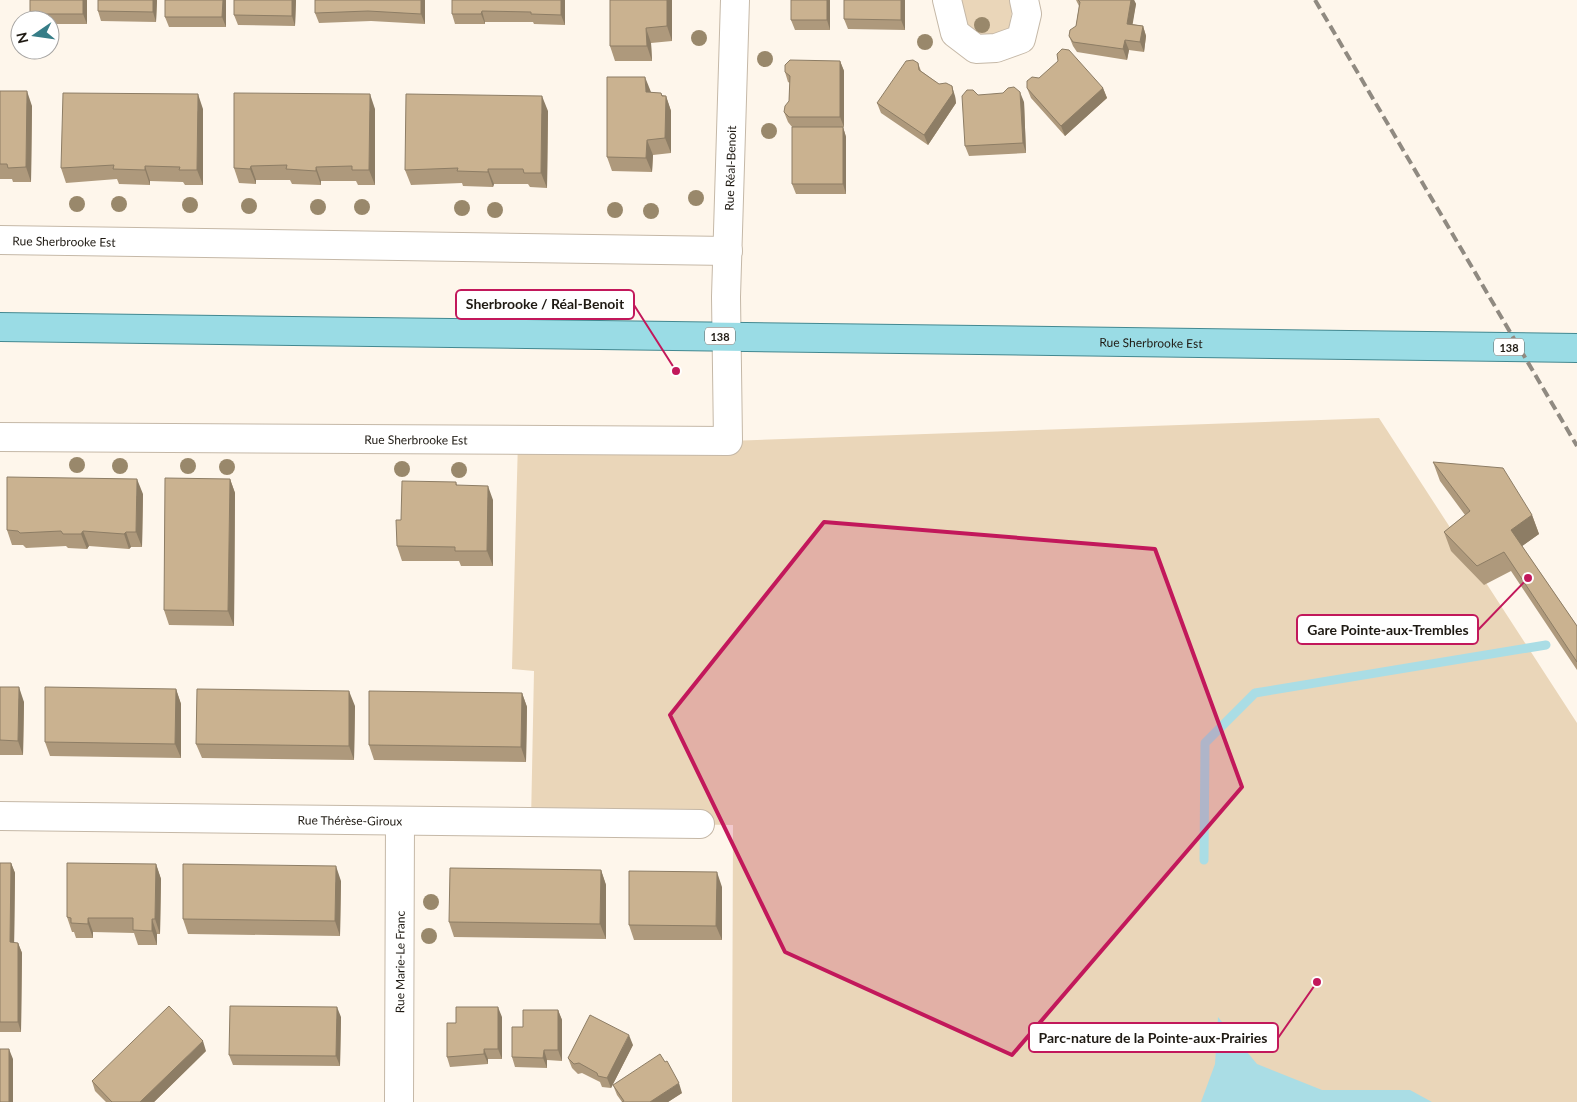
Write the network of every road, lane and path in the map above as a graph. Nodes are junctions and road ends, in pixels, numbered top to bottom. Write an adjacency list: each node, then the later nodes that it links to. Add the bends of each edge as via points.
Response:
1 (735, 0): 5 (street, Rue Réal-Benoit)
2 (947, 0): 3 (street, via 954,33 976,49 996,48 1021,39 1027,14)
3 (1024, 0)
4 (0, 240): 5 (street, Rue Sherbrooke Est)
5 (728, 251): 7 (street, Rue Réal-Benoit)
6 (0, 327): 7 (main road, Rue Sherbrooke Est / 138)
7 (726, 337): 8 (main road, Rue Sherbrooke Est / 138); 9 (street, Rue Sherbrooke Est, via 728,441)
8 (1577, 348)
9 (0, 437)
10 (0, 816): 11 (street, Rue Thérèse-Giroux)
11 (400, 821): 12 (street, Rue Thérèse-Giroux); 13 (street, Rue Marie-Le Franc)
12 (700, 824)
13 (399, 1102)

